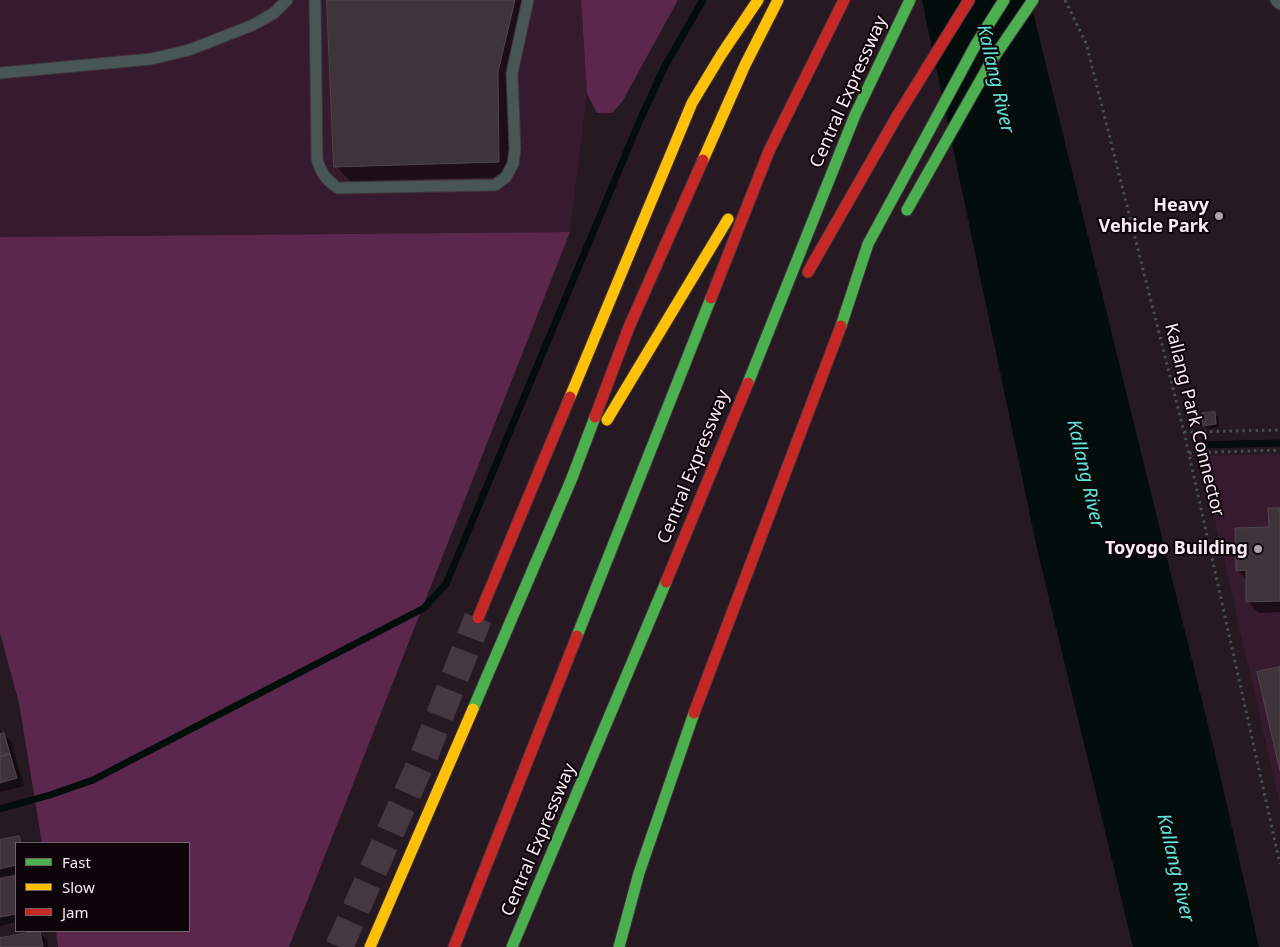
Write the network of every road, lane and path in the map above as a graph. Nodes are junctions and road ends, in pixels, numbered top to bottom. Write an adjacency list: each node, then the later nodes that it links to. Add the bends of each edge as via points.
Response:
1 (287, 0): 14 (lane, via 274,13 253,25 189,50 151,59)
2 (315, 0): 3 (lane, via 318,159 322,174 338,188 495,185 506,178 513,164 515,149 512,73)
3 (528, 0)
4 (758, 0): 25 (highway, via 692,103)
5 (778, 0): 24 (highway, via 745,65 629,327)
6 (910, 0): 19 (highway, Central Expressway, via 855,115)
7 (969, 0): 19 (highway, via 896,118)
8 (1004, 0): 18 (highway, via 975,46 868,244)
9 (1033, 0): 16 (highway, via 992,60)
10 (1066, 0): 21 (path, Kallang Park Connector, via 1086,43)
11 (1276, 0): 13 (lane)
12 (842, 4): 15 (highway)
13 (1280, 4)
14 (0, 73)
15 (769, 151): 24 (highway); 28 (highway)
16 (902, 220)
17 (865, 287): 18 (highway)
18 (845, 317): 30 (highway, via 705,682 639,873)
19 (756, 362): 29 (highway, Central Expressway, via 630,672)
20 (1280, 430): 21 (path)
21 (1184, 432): 23 (path, Kallang Park Connector)
22 (1280, 450): 23 (path)
23 (1189, 453): 26 (path, Kallang Park Connector)
24 (572, 478): 27 (highway)
25 (478, 618)
26 (1280, 864)
27 (370, 947)
28 (454, 947)
29 (512, 947)
30 (619, 947)

